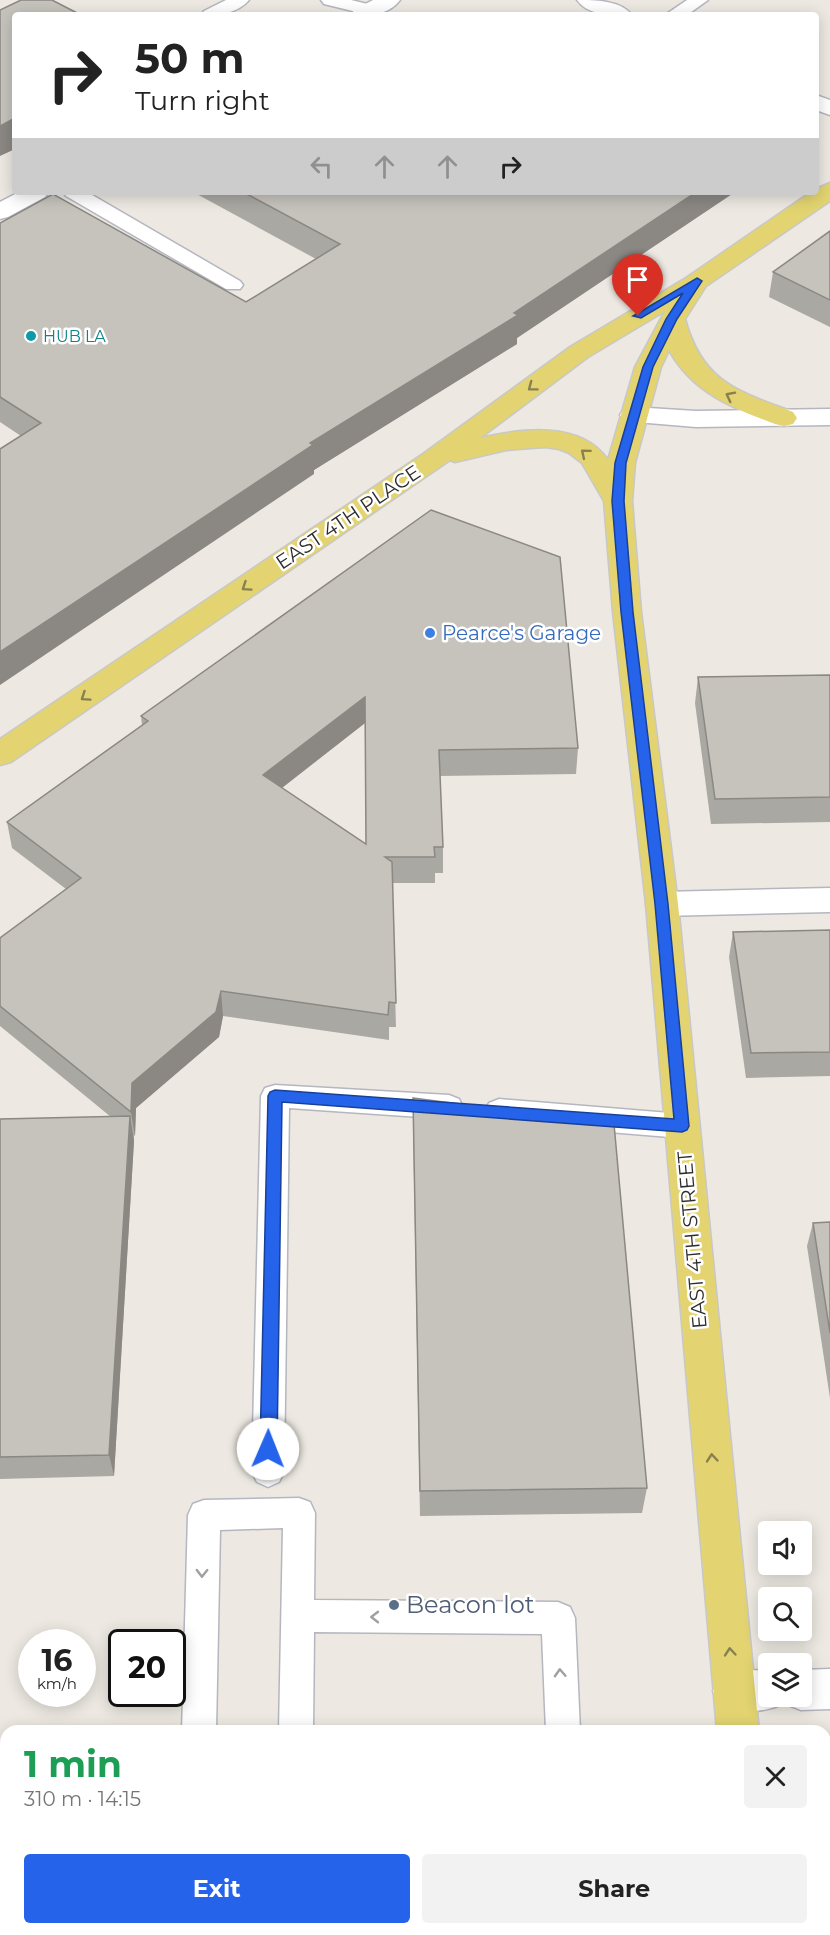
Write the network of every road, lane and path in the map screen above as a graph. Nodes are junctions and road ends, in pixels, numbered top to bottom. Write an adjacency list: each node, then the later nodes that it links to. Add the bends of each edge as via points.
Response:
1 (240, 0): 6 (lane)
2 (330, 0): 7 (lane)
3 (389, 0): 8 (street)
4 (588, 0): 9 (street)
5 (699, 0): 10 (lane)
6 (216, 12)
7 (363, 12)
8 (368, 12)
9 (614, 12)
10 (679, 12)
11 (830, 190): 15 (main road, EAST 4TH STREET)
12 (31, 195): 14 (street)
13 (78, 195): 16 (lane)
14 (0, 212)
15 (697, 281): 17 (main road, EAST 4TH STREET); 21 (main road, EAST 4TH PLACE, one-way to 21, via 579,352)
16 (233, 285)
17 (672, 319): 18 (main road, EAST 4TH STREET, via 648,367); 20 (main road, one-way to 17, via 737,400 702,377 684,354)
18 (633, 415): 20 (street); 22 (main road, EAST 4TH STREET, via 621,463)
19 (830, 417): 20 (street)
20 (784, 418)
21 (433, 460): 22 (main road, one-way to 21, via 592,458 576,446 541,439 496,441); 23 (main road, EAST 4TH PLACE, one-way to 23)
22 (618, 501): 25 (main road, EAST 4TH STREET, via 627,612)
23 (0, 754)
24 (830, 900): 25 (street)
25 (662, 904): 26 (main road, EAST 4TH STREET)
26 (682, 1126): 27 (lane, via 275,1096); 30 (main road, EAST 4TH STREET, one-way to 26)
27 (268, 1472)
28 (299, 1616): 32 (lane, one-way to 32, via 298,1513 204,1515); 33 (lane); 34 (lane, one-way to 28, via 558,1618)
29 (830, 1689): 31 (street)
30 (751, 1690): 35 (main road, EAST 4TH STREET)
31 (812, 1690)
32 (199, 1725)
33 (296, 1725)
34 (563, 1725)
35 (740, 1725)

